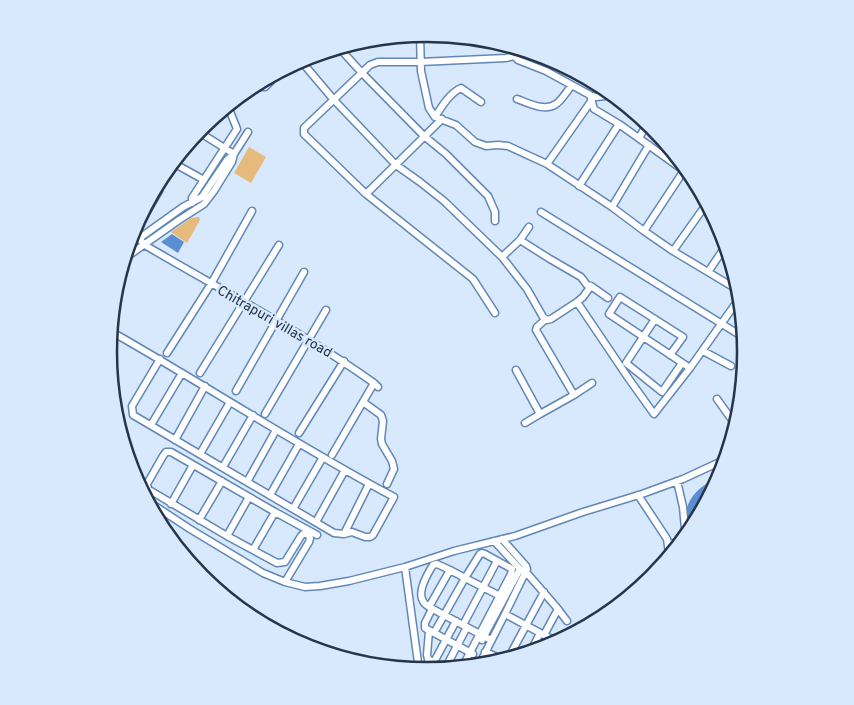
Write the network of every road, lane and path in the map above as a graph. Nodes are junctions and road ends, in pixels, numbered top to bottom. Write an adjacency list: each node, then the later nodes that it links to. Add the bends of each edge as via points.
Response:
1 (420, 42): 5 (street)
2 (344, 54): 7 (street)
3 (513, 55): 5 (street, via 506,58)
4 (515, 55): 8 (street, via 518,60)
5 (420, 62): 7 (street, via 374,63); 15 (street, via 429,108)
6 (306, 67): 12 (street)
7 (362, 73): 12 (street); 20 (street)
8 (572, 85): 10 (street); 11 (street, via 558,103 548,107)
9 (601, 96): 10 (street)
10 (591, 98): 16 (street, via 594,109); 26 (street)
11 (517, 99)
12 (334, 100): 27 (street); 32 (street, via 304,128 304,134)
13 (481, 102): 15 (street, via 461,88 443,105)
14 (231, 113): 23 (street, via 237,128)
15 (438, 118): 20 (street); 26 (street, via 456,125 475,142 486,146 508,146)
16 (619, 124): 21 (street); 31 (street)
17 (643, 130): 21 (street)
18 (248, 132): 24 (street)
19 (205, 136): 23 (street)
20 (424, 136): 27 (street); 39 (street, via 488,196)
21 (639, 138): 22 (street)
22 (649, 145): 25 (street); 34 (street)
23 (224, 148): 24 (street); 30 (street)
24 (234, 154): 33 (street, via 202,197); 37 (street, via 214,191 204,204)
25 (670, 161)
26 (546, 164): 31 (street)
27 (396, 165): 32 (street); 49 (street, via 444,201)
28 (180, 166): 30 (street)
29 (681, 175): 41 (street)
30 (204, 180): 33 (street)
31 (579, 186): 34 (street)
32 (366, 194): 60 (street, via 473,279)
33 (192, 202): 37 (street); 43 (street)
34 (612, 207): 41 (street)
35 (702, 210): 47 (street)
36 (252, 211): 52 (street)
37 (190, 212): 43 (street)
38 (541, 212): 64 (street)
39 (495, 221)
40 (529, 227): 42 (street)
41 (644, 232): 47 (street)
42 (520, 240): 49 (street); 54 (street)
43 (142, 241): 44 (street); 46 (street); 52 (street, Chitrapuri villas road)
44 (137, 243)
45 (279, 245): 56 (street)
46 (135, 249)
47 (673, 251): 51 (street)
48 (721, 253): 51 (street)
49 (502, 257): 61 (street)
50 (304, 272): 63 (street)
51 (708, 272): 53 (street)
52 (211, 284): 56 (street, Chitrapuri villas road); 70 (street)
53 (729, 285)
54 (591, 286): 55 (street); 57 (street)
55 (608, 298)
56 (244, 302): 63 (street, Chitrapuri villas road); 79 (street)
57 (577, 302): 61 (street); 76 (street, via 654,414)
58 (733, 307): 64 (street)
59 (326, 310): 68 (street)
60 (495, 312)
61 (546, 319): 83 (street, via 536,330)
62 (655, 319): 67 (street); 67 (street, via 620,297 609,314); 71 (street, via 683,337)
63 (277, 321): 68 (street, Chitrapuri villas road); 82 (street)
64 (722, 324): 65 (street); 69 (street)
65 (736, 332)
66 (118, 335): 72 (street)
67 (643, 337): 71 (street); 74 (street, via 626,364 662,392)
68 (309, 340): 73 (street, Chitrapuri villas road); 87 (street)
69 (703, 351): 75 (street); 76 (street)
70 (167, 353)
71 (670, 355): 74 (street)
72 (160, 359): 78 (street); 92 (street, via 132,406 134,415)
73 (344, 361): 86 (street, Chitrapuri villas road, via 376,385); 94 (street)
74 (682, 363): 76 (street)
75 (731, 366)
76 (690, 368)
77 (516, 370): 88 (street)
78 (182, 373): 81 (street); 92 (street)
79 (200, 373)
80 (592, 383): 83 (street)
81 (205, 386): 85 (street); 95 (street)
82 (236, 391)
83 (574, 395): 88 (street)
84 (717, 399): 90 (street)
85 (230, 402): 89 (street); 97 (street)
86 (363, 402): 98 (street); 108 (street, via 381,415 383,421 382,444 394,470)
87 (265, 414)
88 (540, 414): 91 (street)
89 (253, 415): 93 (street); 102 (street)
90 (730, 417)
91 (525, 423)
92 (151, 425): 95 (street)
93 (276, 430): 96 (street); 106 (street)
94 (299, 433)
95 (175, 440): 97 (street)
96 (299, 444): 99 (street); 111 (street)
97 (200, 454): 102 (street)
98 (332, 456)
99 (323, 457): 103 (street); 116 (street)
100 (716, 463): 105 (street)
101 (193, 465): 104 (street); 109 (street, via 166,452); 114 (street)
102 (223, 468): 106 (street)
103 (345, 470): 107 (street); 119 (street)
104 (222, 481): 113 (street); 118 (street)
105 (676, 481): 112 (street); 120 (street)
106 (247, 482): 111 (street)
107 (369, 484): 121 (street); 121 (street, via 394,497 370,537 352,532)
108 (387, 484)
109 (147, 486)
110 (149, 490): 114 (street)
111 (270, 495): 116 (street)
112 (638, 495): 124 (street); 126 (street)
113 (249, 497): 117 (street); 123 (street)
114 (172, 504): 118 (street)
115 (160, 509): 133 (street, via 254,568)
116 (293, 509): 119 (street)
117 (274, 512): 122 (street); 127 (street)
118 (200, 520): 123 (street)
119 (316, 522): 121 (street, via 334,533)
120 (685, 525)
121 (344, 534)
122 (317, 535)
123 (226, 536): 127 (street)
124 (502, 539): 125 (street); 131 (street, via 526,566 527,569)
125 (494, 541): 129 (street); 131 (street)
126 (668, 544)
127 (253, 550): 133 (street, via 277,563 285,562 301,536 308,534 310,538)
128 (497, 561): 132 (street, via 480,554); 134 (street); 136 (street, via 512,569)
129 (405, 566): 133 (street, via 320,586); 161 (street)
130 (450, 570): 132 (street); 137 (street); 137 (street, via 437,564 432,567 421,596)
131 (523, 570): 135 (street); 136 (street); 139 (street)
132 (465, 578): 134 (street); 140 (street)
133 (285, 582)
134 (483, 587): 136 (street); 144 (street)
135 (544, 592): 138 (street); 143 (street)
136 (502, 597): 147 (street)
137 (431, 608): 140 (street); 145 (street, via 424,626)
138 (558, 609): 142 (street); 146 (street)
139 (505, 614): 143 (street); 150 (street)
140 (444, 615): 141 (street); 145 (street)
141 (456, 621): 144 (street); 149 (street)
142 (567, 621)
143 (526, 625): 146 (street); 153 (street)
144 (465, 626): 147 (street); 152 (street)
145 (431, 632): 149 (street); 159 (street, via 427,655)
146 (542, 634): 148 (street); 151 (street)
147 (482, 635): 150 (street); 155 (street)
148 (548, 638)
149 (446, 640): 152 (street); 159 (street)
150 (492, 640): 154 (street)
151 (536, 642)
152 (458, 646): 155 (street); 163 (street)
153 (512, 650)
154 (485, 652): 156 (street); 157 (street)
155 (472, 654): 158 (street); 160 (street)
156 (493, 656)
157 (482, 658)
158 (471, 659)
159 (431, 660): 162 (street)
160 (467, 660)
161 (418, 662)
162 (434, 662)
163 (449, 662)

